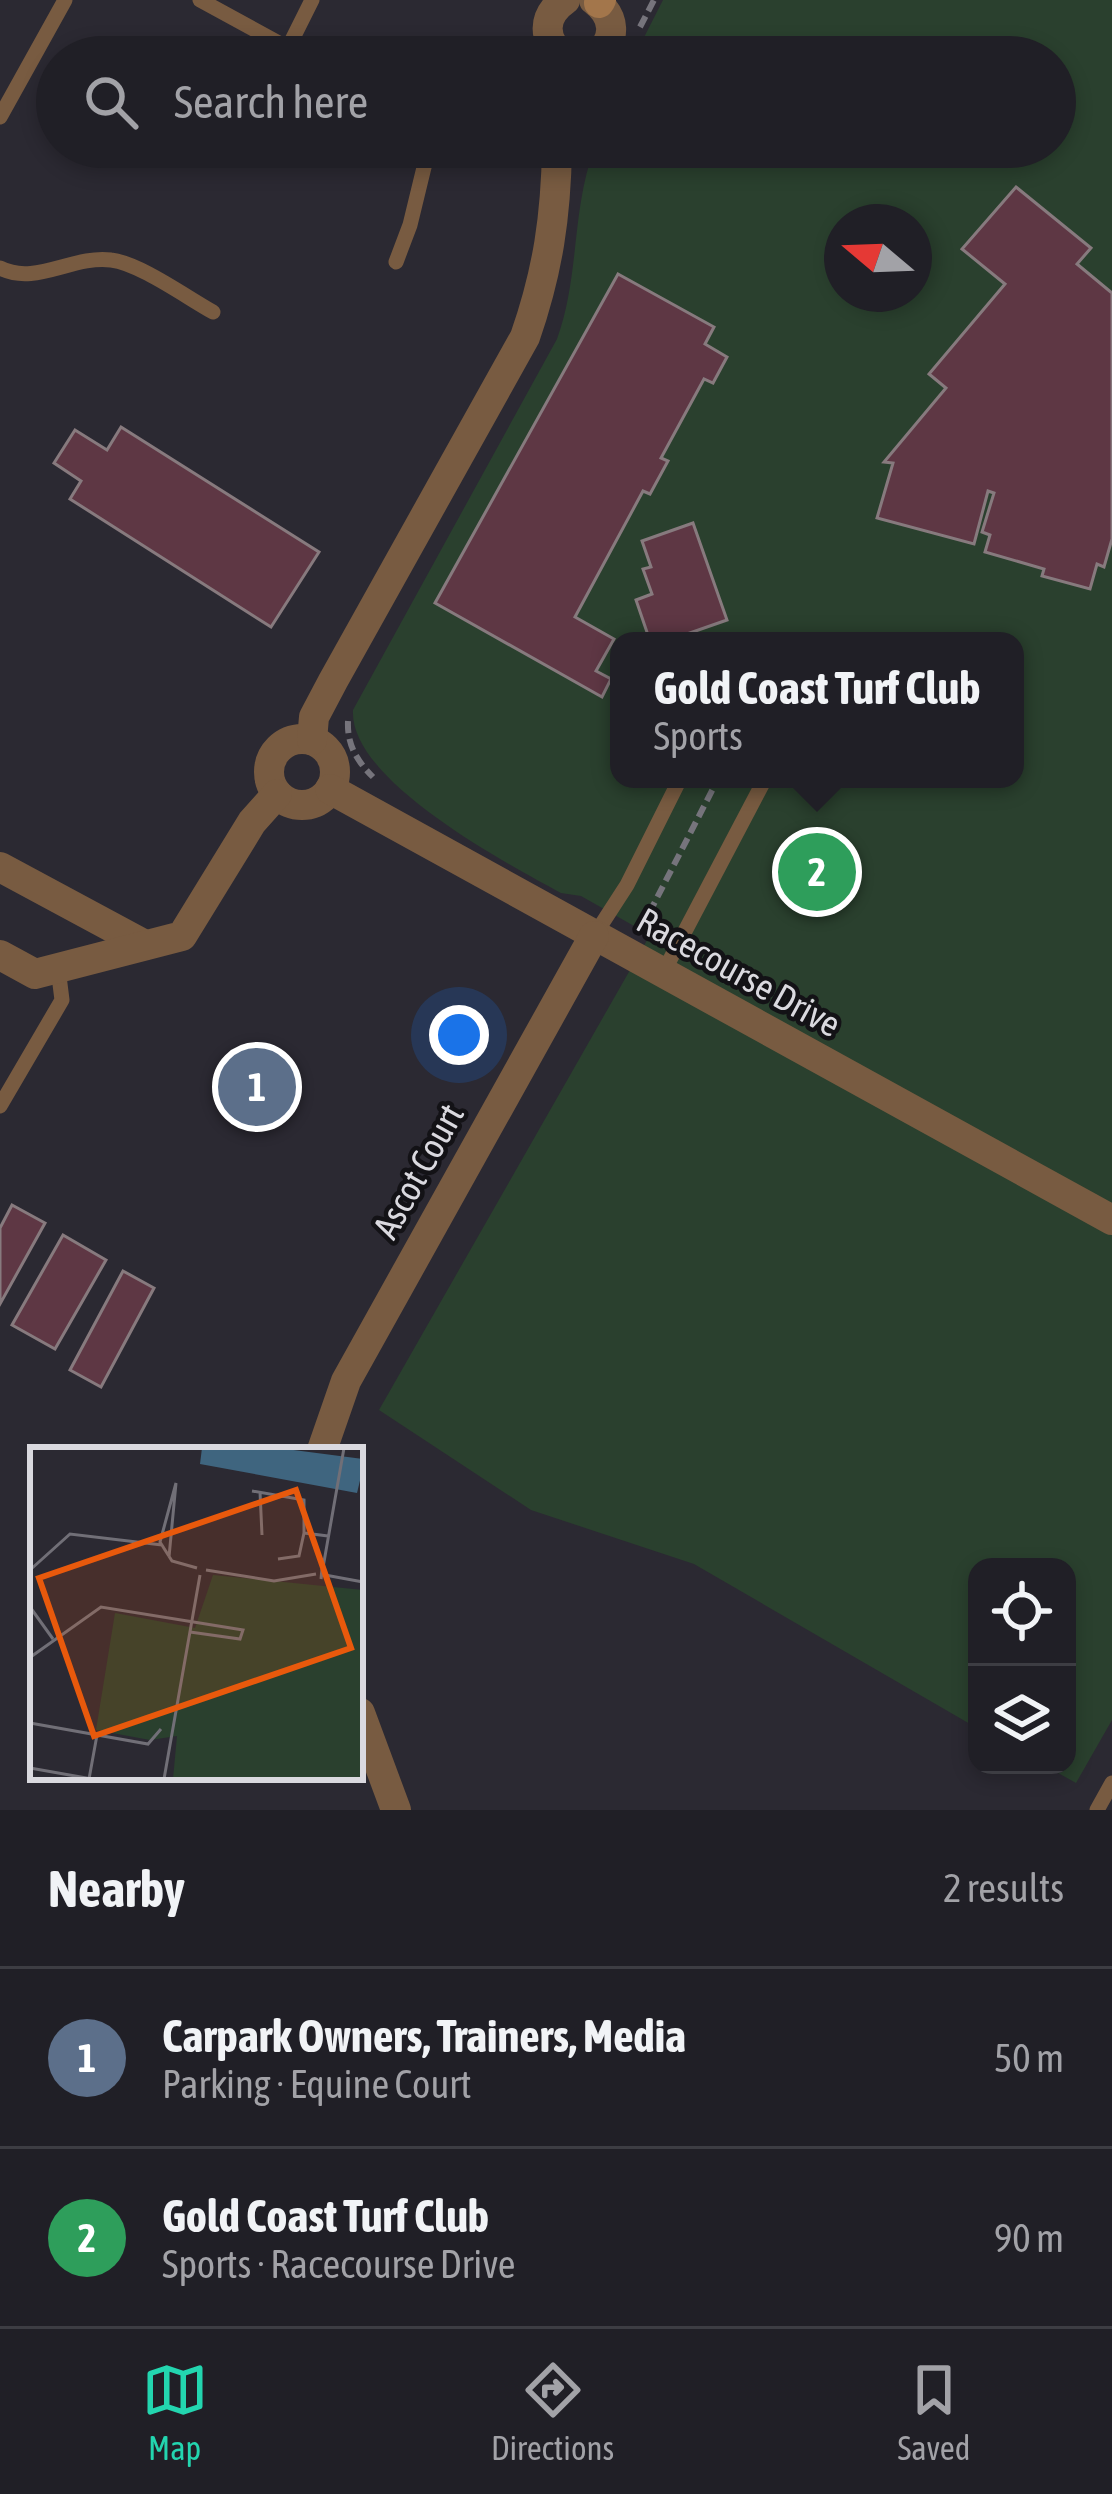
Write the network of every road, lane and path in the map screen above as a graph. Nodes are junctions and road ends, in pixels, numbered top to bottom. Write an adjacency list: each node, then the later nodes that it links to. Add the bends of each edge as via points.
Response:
1 (65, 0): 6 (lane)
2 (200, 0): 7 (lane)
3 (312, 0): 8 (lane)
4 (598, 1): 10 (street)
5 (550, 4): 9 (street)
6 (45, 36)
7 (267, 36)
8 (294, 36)
9 (548, 36)
10 (610, 36)
11 (36, 52): 12 (lane)
12 (0, 116)
13 (424, 168): 15 (lane)
14 (557, 168): 19 (street, via 545,279 524,337 333,681)
15 (396, 262)
16 (0, 268): 17 (lane, via 28,275 84,259 117,260)
17 (212, 312)
18 (348, 708): 20 (path, via 347,740)
19 (312, 740): 24 (street, via 334,764); 25 (street, via 275,753 269,773)
20 (375, 778)
21 (676, 788): 28 (lane)
22 (713, 788): 27 (path)
23 (760, 788): 32 (lane)
24 (330, 789): 25 (street, via 308,805); 28 (street, Racecourse Drive)
25 (277, 794): 29 (street, via 182,936)
26 (0, 867): 29 (street)
27 (639, 932)
28 (594, 936): 32 (street, Racecourse Drive); 35 (street, Ascot Court, via 346,1381)
29 (145, 945): 31 (street)
30 (0, 955): 31 (street, via 35,974)
31 (58, 968): 33 (lane, via 62,1000)
32 (662, 974): 34 (street, Racecourse Drive)
33 (0, 1106)
34 (1112, 1220)
35 (323, 1447)
36 (363, 1720): 38 (street)
37 (1112, 1783): 39 (lane)
38 (396, 1810)
39 (1096, 1810)

